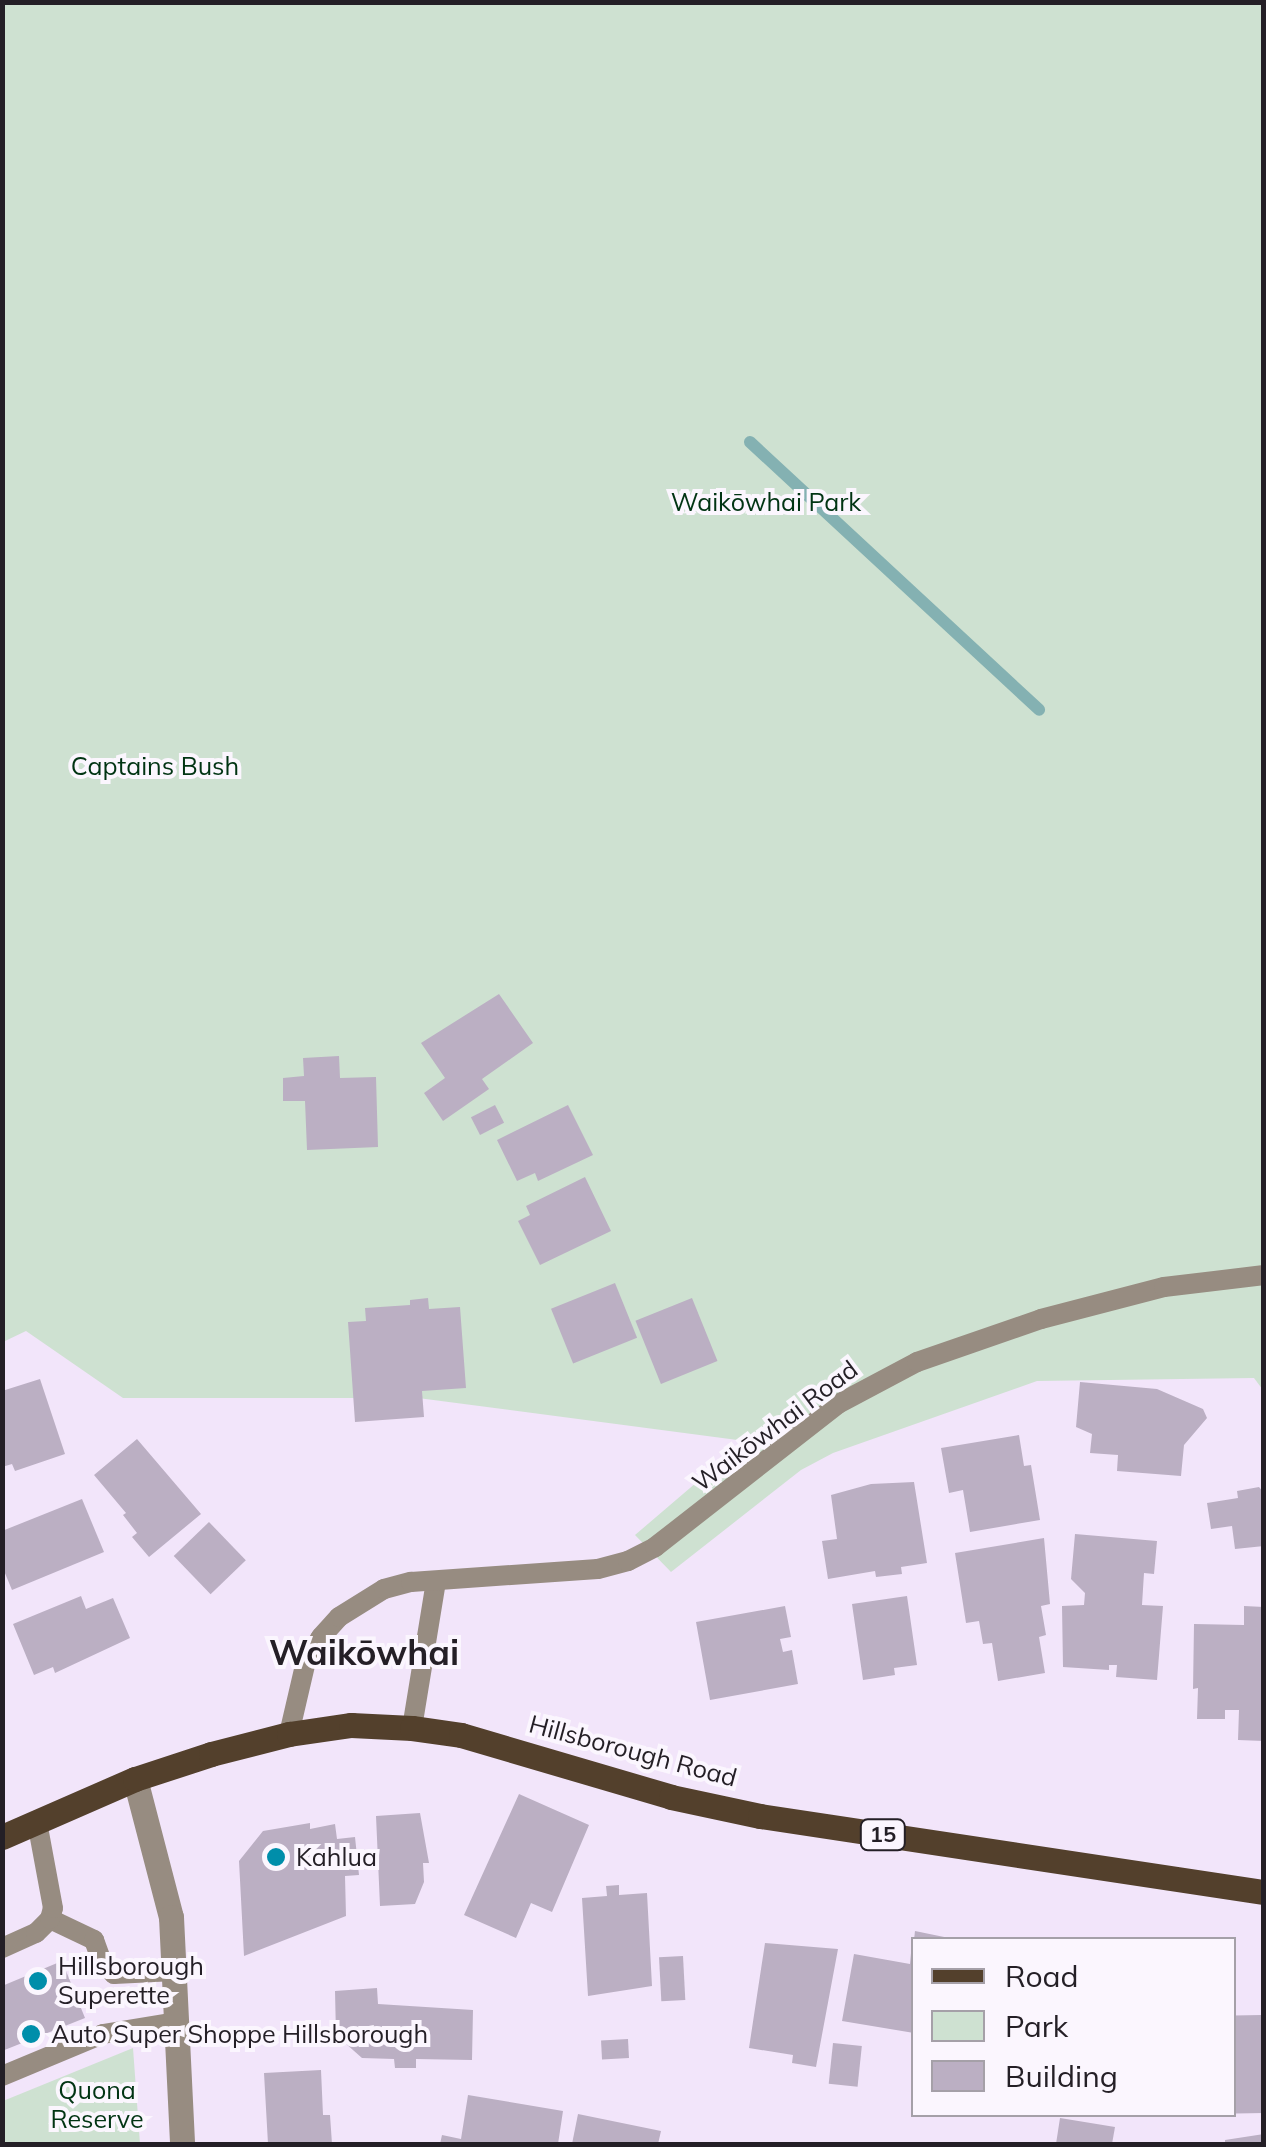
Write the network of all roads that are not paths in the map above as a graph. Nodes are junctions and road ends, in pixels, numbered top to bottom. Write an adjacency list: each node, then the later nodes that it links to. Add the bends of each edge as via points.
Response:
1 (1264, 1276): 2 (lane, Waikōwhai Road, via 1164,1287 1041,1319 917,1362 838,1404 668,1538 628,1561 598,1570)
2 (436, 1582): 3 (lane); 4 (lane, Waikōwhai Road, via 384,1589 338,1617 306,1662)
3 (412, 1728): 4 (main road, Hillsborough Road / 15, via 351,1725); 8 (main road, Hillsborough Road / 15, via 492,1743 671,1797 760,1816)
4 (289, 1734): 5 (main road, Hillsborough Road / 15)
5 (135, 1779): 6 (main road, Hillsborough Road / 15); 11 (street, via 167,1893)
6 (37, 1822): 7 (main road, Hillsborough Road / 15); 9 (lane, via 54,1908)
7 (2, 1837)
8 (1264, 1892)
9 (50, 1918): 10 (lane, via 36,1933); 11 (lane, via 94,1940 114,1974)
10 (2, 1948)
11 (175, 1971): 12 (street)
12 (176, 2022): 13 (lane, via 104,2034); 14 (street)
13 (2, 2076)
14 (182, 2144)

